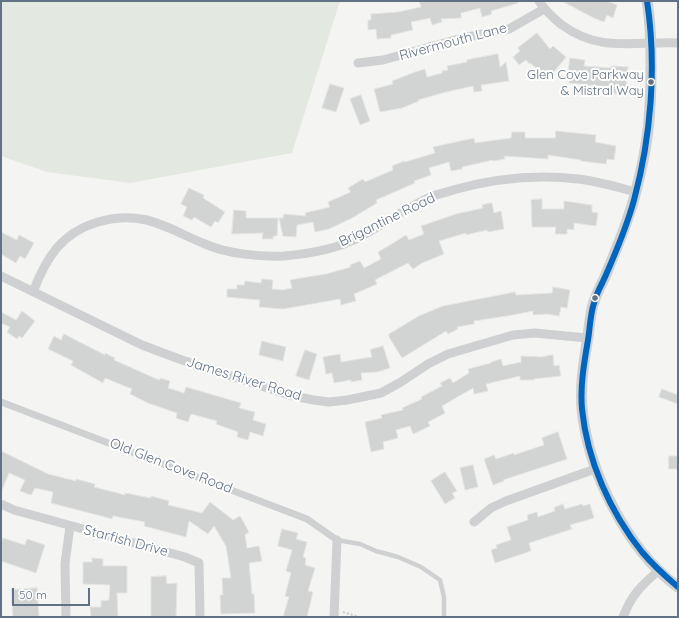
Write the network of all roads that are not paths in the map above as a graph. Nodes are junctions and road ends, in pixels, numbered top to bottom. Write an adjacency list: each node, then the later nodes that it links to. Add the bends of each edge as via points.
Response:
1 (539, 1): 3 (street)
2 (647, 1): 4 (street)
3 (544, 9): 4 (street, via 571,32 586,39 615,44); 6 (street, Rivermouth Lane, via 509,29 462,38 383,60)
4 (651, 43): 5 (street); 7 (street, via 650,106)
5 (678, 43)
6 (358, 63)
7 (636, 192): 9 (street, Brigantine Road, via 596,182 563,178 532,177 489,182 432,197 357,238 338,245 314,252 284,256 263,256 223,250 206,245 163,224 144,219 113,218 73,232 61,242 42,270); 10 (street, via 592,308)
8 (1, 276): 9 (street, James River Road)
9 (33, 292): 10 (street, James River Road, via 142,345 182,360 289,395 328,402 381,392 448,354 513,335 535,333)
10 (588, 338): 12 (street, via 581,385 582,409)
11 (1, 402): 16 (street, Old Glen Cove Road, via 308,519)
12 (595, 469): 14 (street, via 506,501 491,508); 17 (street, via 627,532)
13 (1, 504): 15 (street, Starfish Drive)
14 (474, 522)
15 (70, 526): 20 (street, via 65,564); 21 (street, Starfish Drive, via 199,563)
16 (337, 540): 19 (street); 22 (lane, via 360,544 398,557 421,567 440,580 444,597)
17 (659, 570): 18 (street); 23 (street, via 636,590)
18 (678, 587)
19 (334, 613)
20 (66, 617)
21 (200, 617)
22 (444, 617)
23 (622, 617)

